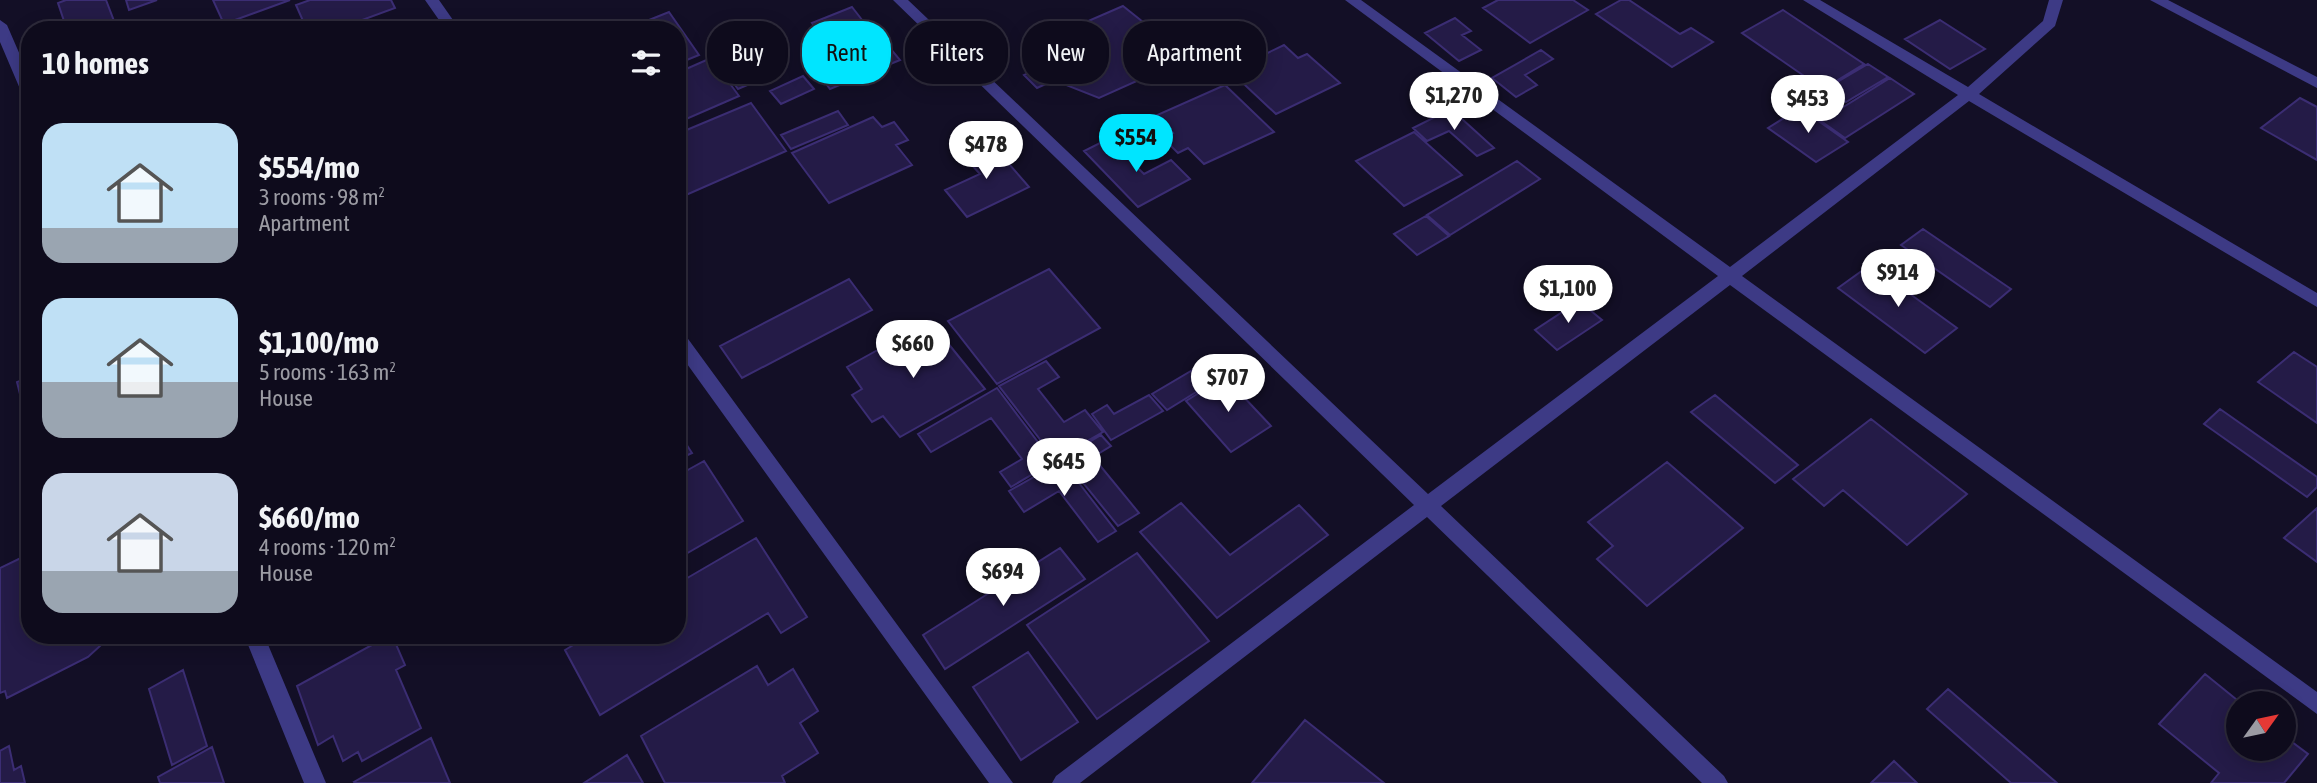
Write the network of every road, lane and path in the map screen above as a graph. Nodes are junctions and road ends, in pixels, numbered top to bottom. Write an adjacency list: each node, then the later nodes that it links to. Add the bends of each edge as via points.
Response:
1 (432, 0): 7 (street)
2 (900, 0): 15 (street)
3 (1352, 0): 12 (street)
4 (1810, 0): 11 (street)
5 (2056, 0): 11 (street, via 2050,23)
6 (2157, 0): 10 (street)
7 (447, 21)
8 (0, 25): 9 (street)
9 (21, 75)
10 (2317, 83)
11 (1969, 94): 12 (street); 13 (street)
12 (1730, 276): 15 (street); 17 (street)
13 (2317, 301)
14 (686, 349): 19 (street)
15 (1426, 506): 20 (street); 21 (street)
16 (258, 644): 18 (street)
17 (2317, 705)
18 (316, 783)
19 (1002, 783)
20 (1063, 783)
21 (1717, 783)

